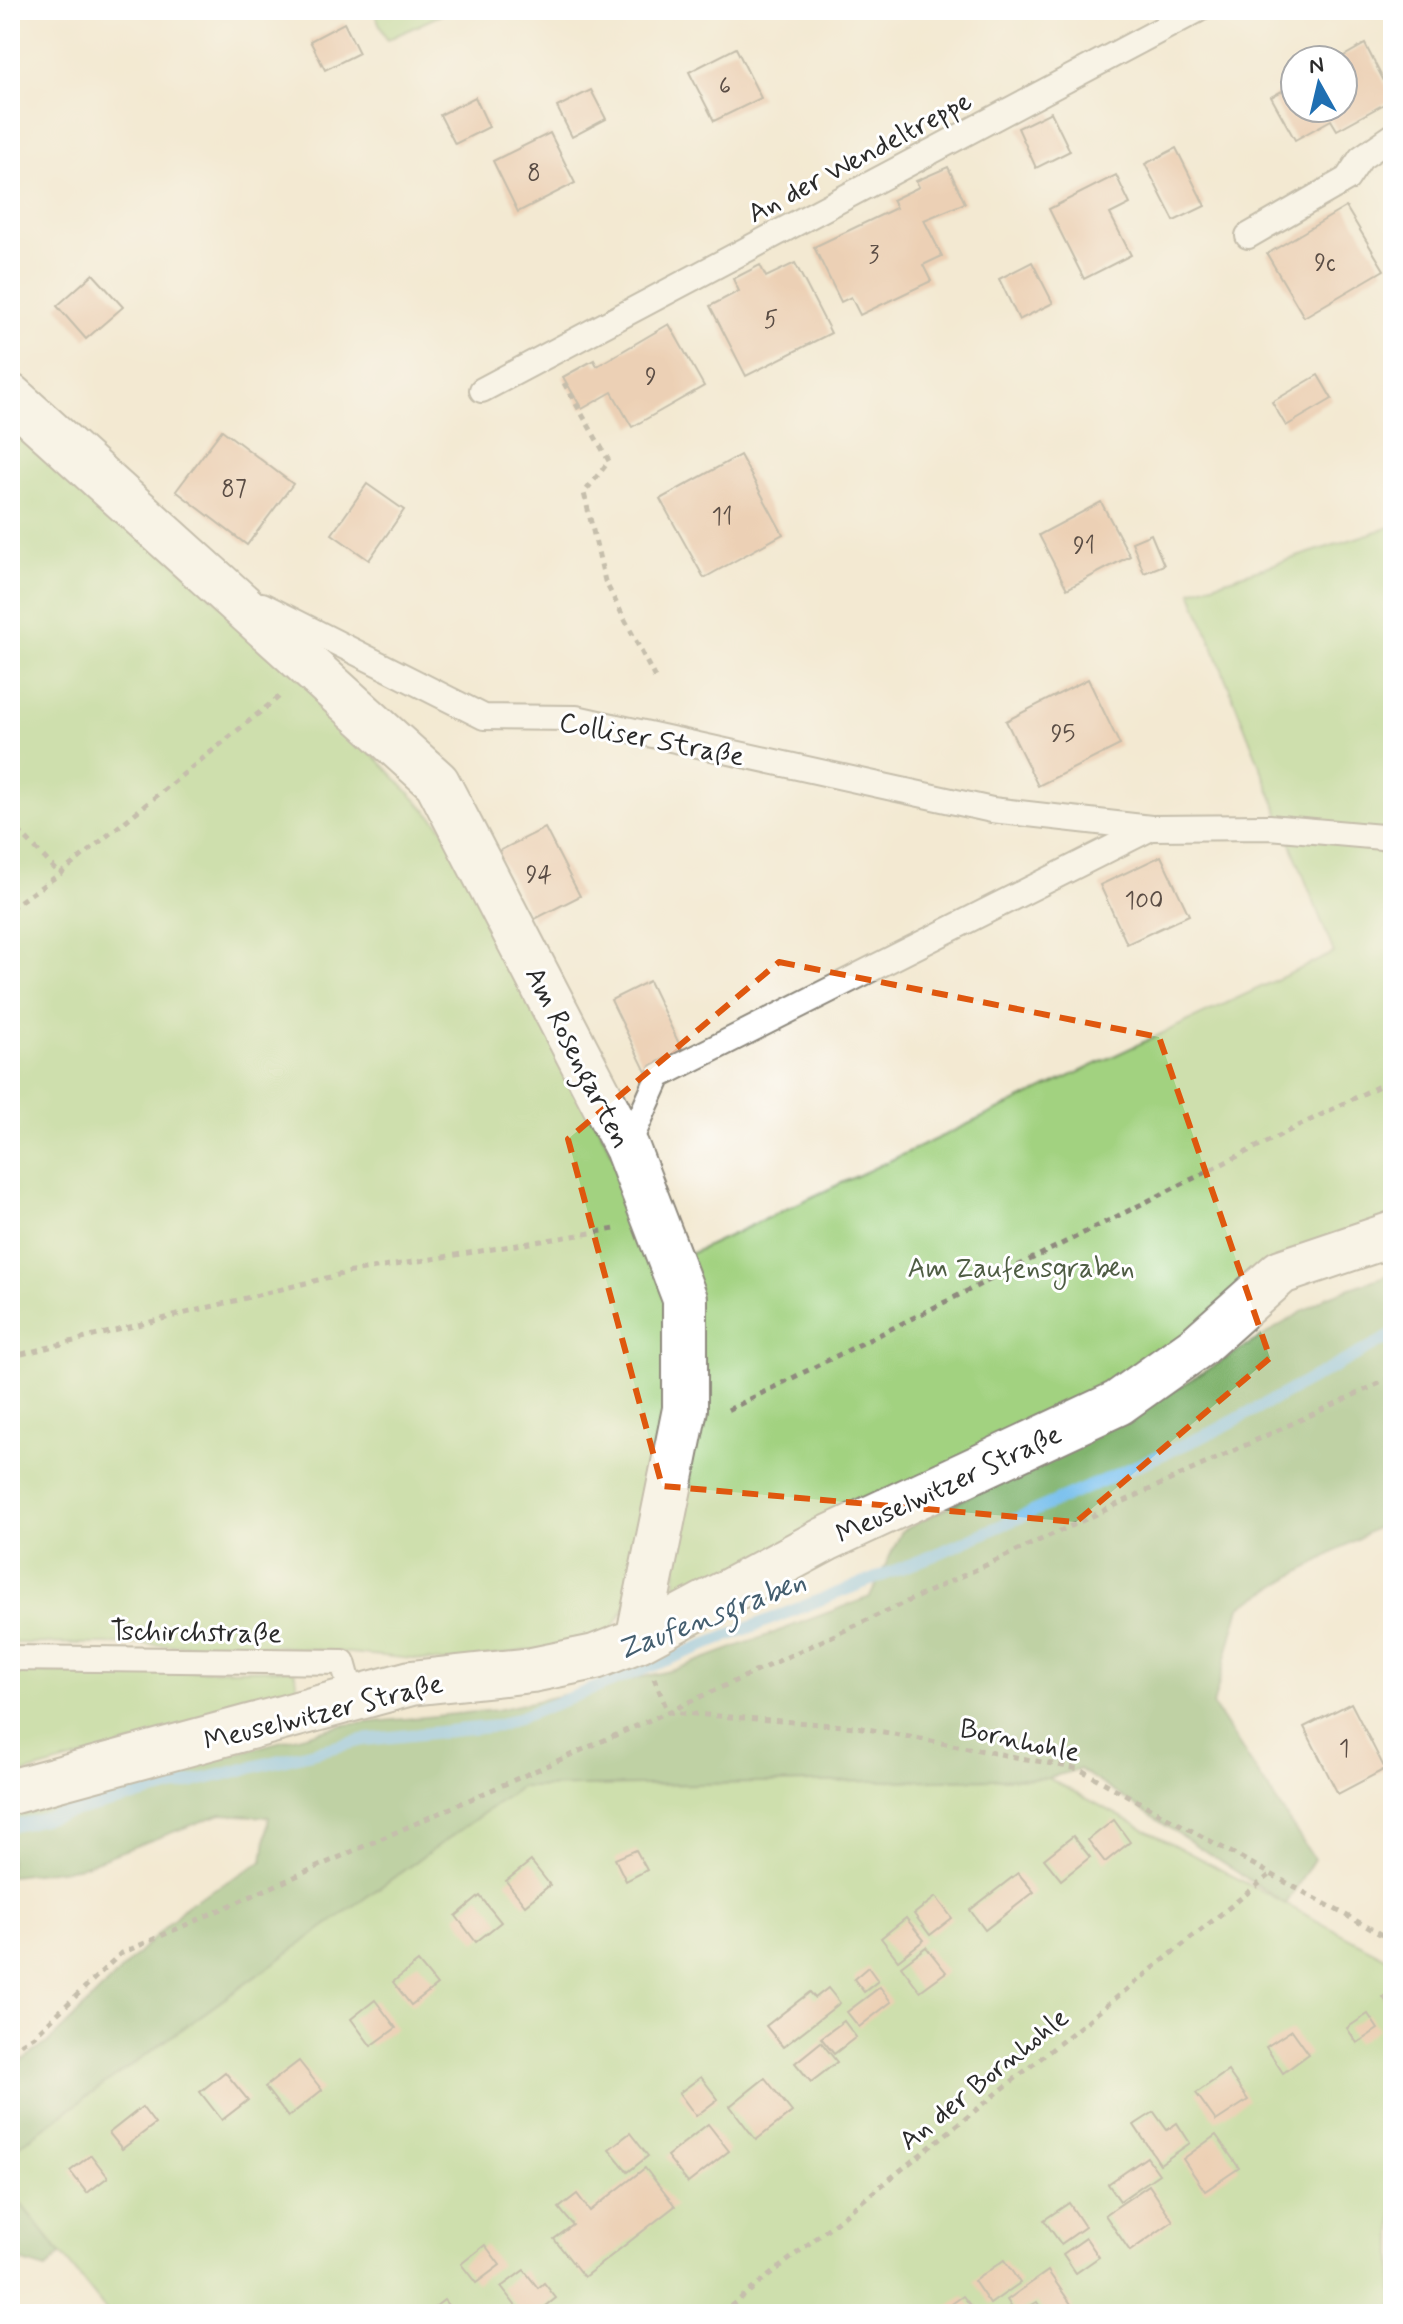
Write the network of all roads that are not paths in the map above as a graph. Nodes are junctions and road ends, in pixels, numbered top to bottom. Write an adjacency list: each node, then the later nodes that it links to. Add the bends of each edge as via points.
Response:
1 (1198, 10): 4 (lane, An der Wendeltreppe)
2 (1393, 136): 3 (lane, via 1361,158 1347,179)
3 (1248, 236)
4 (482, 390)
5 (10, 396): 6 (street, Colliser Straße)
6 (213, 581): 7 (lane, Colliser Straße, via 484,717 576,718 992,810); 9 (street, Am Rosengarten, via 437,782)
7 (1151, 828): 8 (lane, Colliser Straße, via 1269,827); 9 (lane, Colliser Straße, via 659,1076)
8 (1393, 838)
9 (627, 1148): 11 (street, Am Rosengarten, via 685,1299 685,1409)
10 (1393, 1234): 11 (street, Meuselwitzer Straße, via 1281,1272 1198,1346 1118,1403 826,1539)
11 (638, 1640): 13 (street, Meuselwitzer Straße, via 595,1657 532,1670 411,1683)
12 (10, 1658): 13 (lane, Tschirchstraße, via 343,1662)
13 (353, 1698): 14 (street, Meuselwitzer Straße)
14 (10, 1792)

